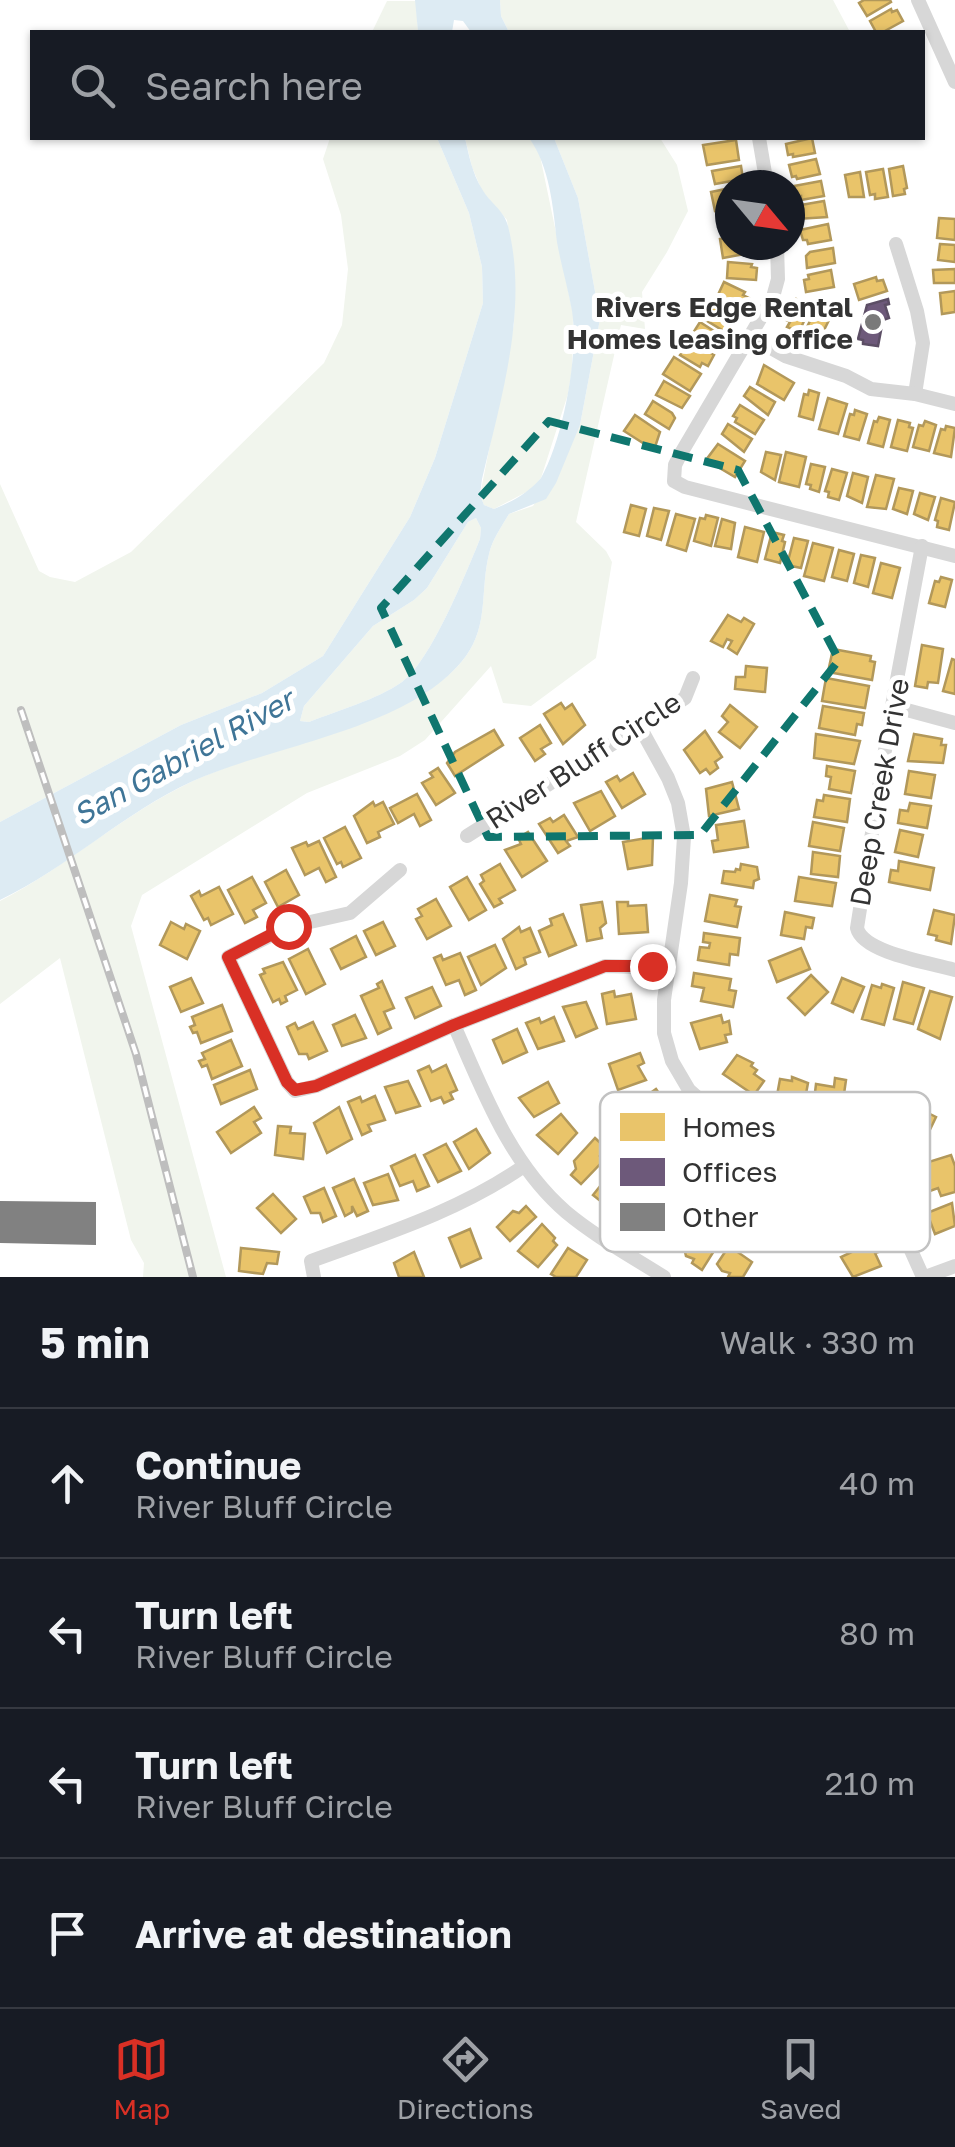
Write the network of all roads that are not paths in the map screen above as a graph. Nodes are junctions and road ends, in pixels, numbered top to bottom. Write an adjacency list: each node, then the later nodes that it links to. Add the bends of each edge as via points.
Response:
1 (918, 0): 2 (street)
2 (955, 82)
3 (759, 140): 4 (street)
4 (764, 170)
5 (896, 244): 8 (street, via 923,343)
6 (777, 260): 7 (street, via 773,296)
7 (750, 336): 8 (street, via 871,390); 10 (street, via 675,465 674,481)
8 (915, 394): 9 (street)
9 (955, 404)
10 (922, 546): 11 (street); 13 (street, Deep Creek Drive)
11 (955, 556)
12 (693, 678): 15 (street, River Bluff Circle, via 686,698)
13 (892, 706): 14 (street); 19 (street, Deep Creek Drive, via 859,937)
14 (955, 723)
15 (641, 729): 16 (street, River Bluff Circle); 18 (street, via 668,778 684,836)
16 (467, 836)
17 (400, 870): 20 (street, via 350,914 288,926 228,957 295,1090)
18 (668, 968): 20 (street, via 605,966); 21 (street, via 664,1033)
19 (955, 970)
20 (454, 1025): 22 (street)
21 (691, 1092)
22 (524, 1166): 23 (street, via 566,1211); 27 (street, via 488,1191 311,1262)
23 (600, 1234)
24 (627, 1252): 28 (street)
25 (913, 1252): 29 (street)
26 (955, 1266): 29 (street)
27 (314, 1277)
28 (664, 1277)
29 (924, 1277)

